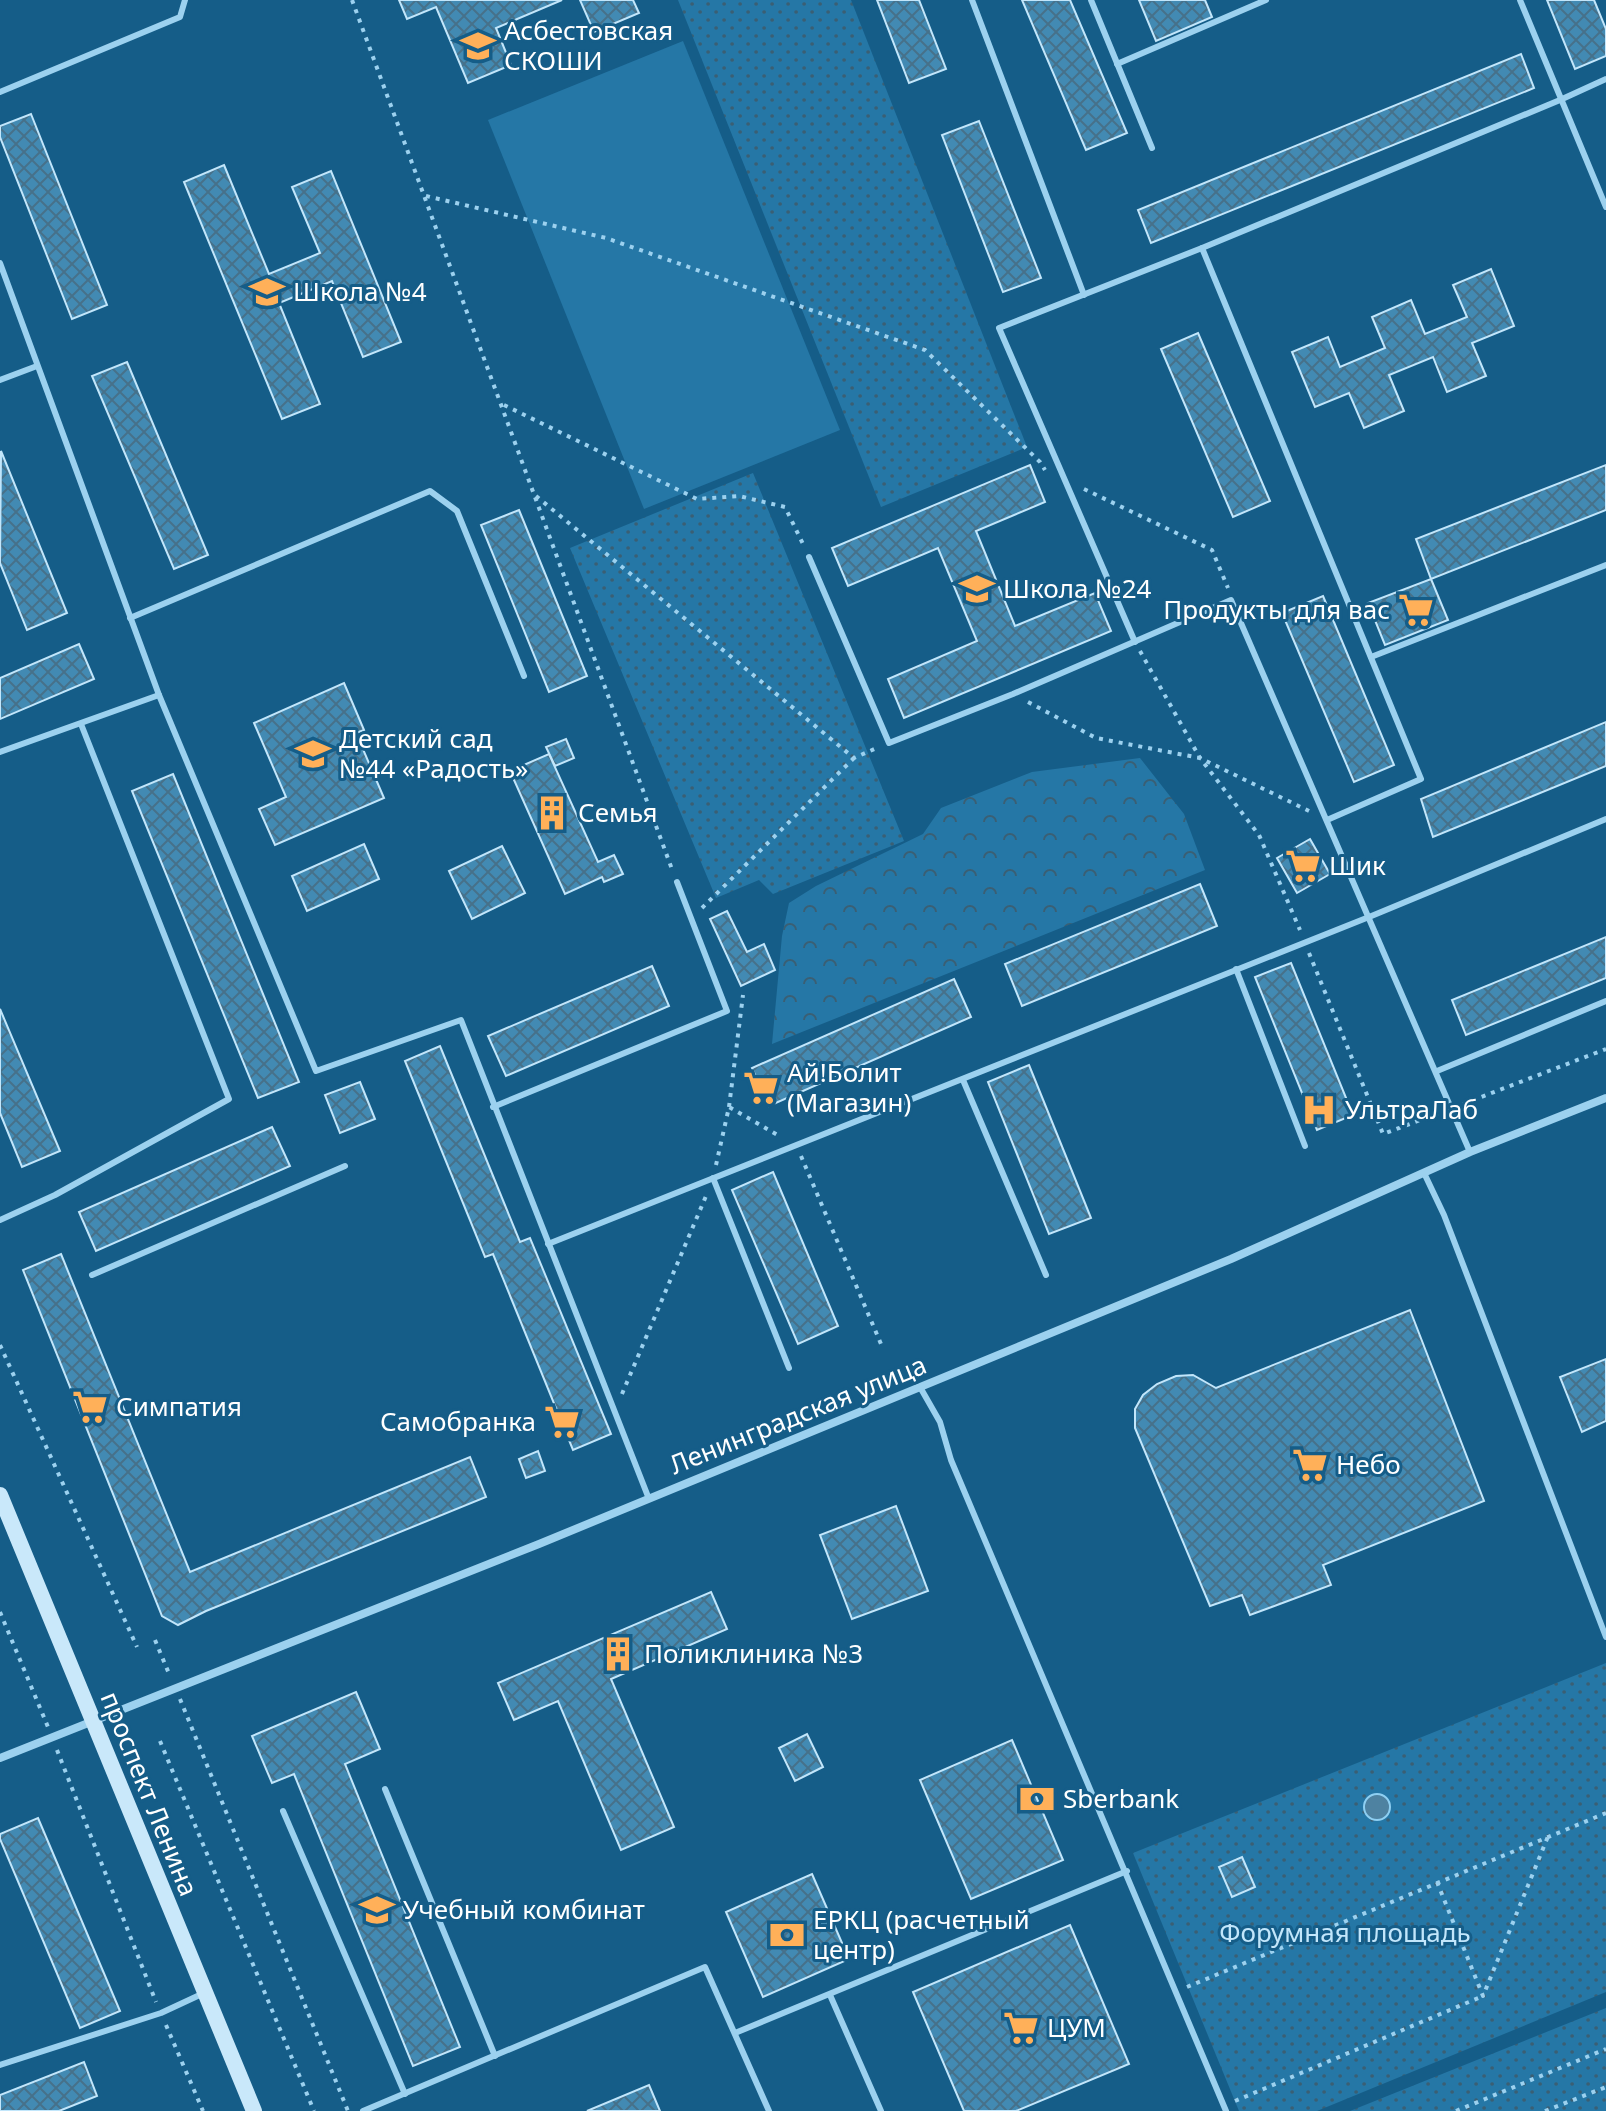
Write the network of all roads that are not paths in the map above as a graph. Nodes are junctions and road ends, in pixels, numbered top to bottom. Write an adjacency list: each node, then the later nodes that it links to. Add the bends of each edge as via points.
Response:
1 (185, 0): 8 (lane, via 180,17)
2 (972, 0): 14 (lane)
3 (1091, 0): 6 (lane)
4 (1266, 0): 6 (lane)
5 (1520, 0): 9 (lane)
6 (1117, 64): 10 (lane)
7 (1606, 79): 9 (lane)
8 (0, 92)
9 (1560, 100): 11 (lane); 12 (lane)
10 (1152, 148)
11 (1606, 207)
12 (1202, 248): 14 (lane); 21 (lane)
13 (0, 263): 15 (lane)
14 (1084, 295): 20 (lane, via 999,328)
15 (37, 366): 16 (lane); 19 (lane)
16 (0, 380)
17 (809, 557): 20 (lane, via 889,743)
18 (1606, 565): 21 (lane)
19 (130, 618): 22 (lane, via 430,491 457,511); 23 (lane)
20 (1135, 642): 27 (lane, via 1231,600)
21 (1371, 657): 27 (lane, via 1421,779)
22 (524, 676)
23 (159, 695): 24 (lane); 35 (lane, via 316,1071 461,1020)
24 (81, 724): 25 (lane); 41 (lane, via 229,1099)
25 (0, 752)
26 (1606, 819): 29 (lane)
27 (1327, 820): 29 (lane)
28 (677, 882): 35 (lane, via 727,1011)
29 (1369, 917): 30 (lane); 32 (lane)
30 (1236, 969): 33 (lane); 36 (lane)
31 (1606, 1001): 32 (lane)
32 (1437, 1071): 37 (lane)
33 (963, 1080): 40 (lane); 44 (lane)
34 (1606, 1098): 37 (street, Ленинградская улица)
35 (493, 1107): 42 (lane)
36 (1305, 1146)
37 (1470, 1152): 39 (street, Ленинградская улица)
38 (345, 1166): 43 (lane)
39 (1425, 1175): 46 (street, Ленинградская улица); 49 (lane)
40 (713, 1178): 42 (lane); 45 (lane)
41 (0, 1220)
42 (548, 1244): 48 (lane)
43 (92, 1275)
44 (1046, 1275)
45 (789, 1368)
46 (920, 1387): 48 (street, Ленинградская улица); 54 (lane, via 940,1422 951,1460)
47 (0, 1495): 50 (street, проспект Ленина)
48 (649, 1499): 50 (street, Ленинградская улица)
49 (1606, 1637)
50 (94, 1722): 51 (street, Ленинградская улица); 55 (street, проспект Ленина)
51 (0, 1758)
52 (385, 1789): 58 (lane)
53 (283, 1811): 60 (lane)
54 (1127, 1871): 56 (lane); 61 (lane)
55 (204, 1993): 59 (lane, via 161,2013); 62 (street, проспект Ленина)
56 (830, 1995): 57 (lane); 65 (lane)
57 (735, 2033): 58 (lane, via 705,1967); 64 (lane)
58 (495, 2056): 60 (lane)
59 (0, 2065)
60 (405, 2094): 63 (lane)
61 (1225, 2108)
62 (254, 2111)
63 (363, 2111)
64 (769, 2111)
65 (881, 2111)

